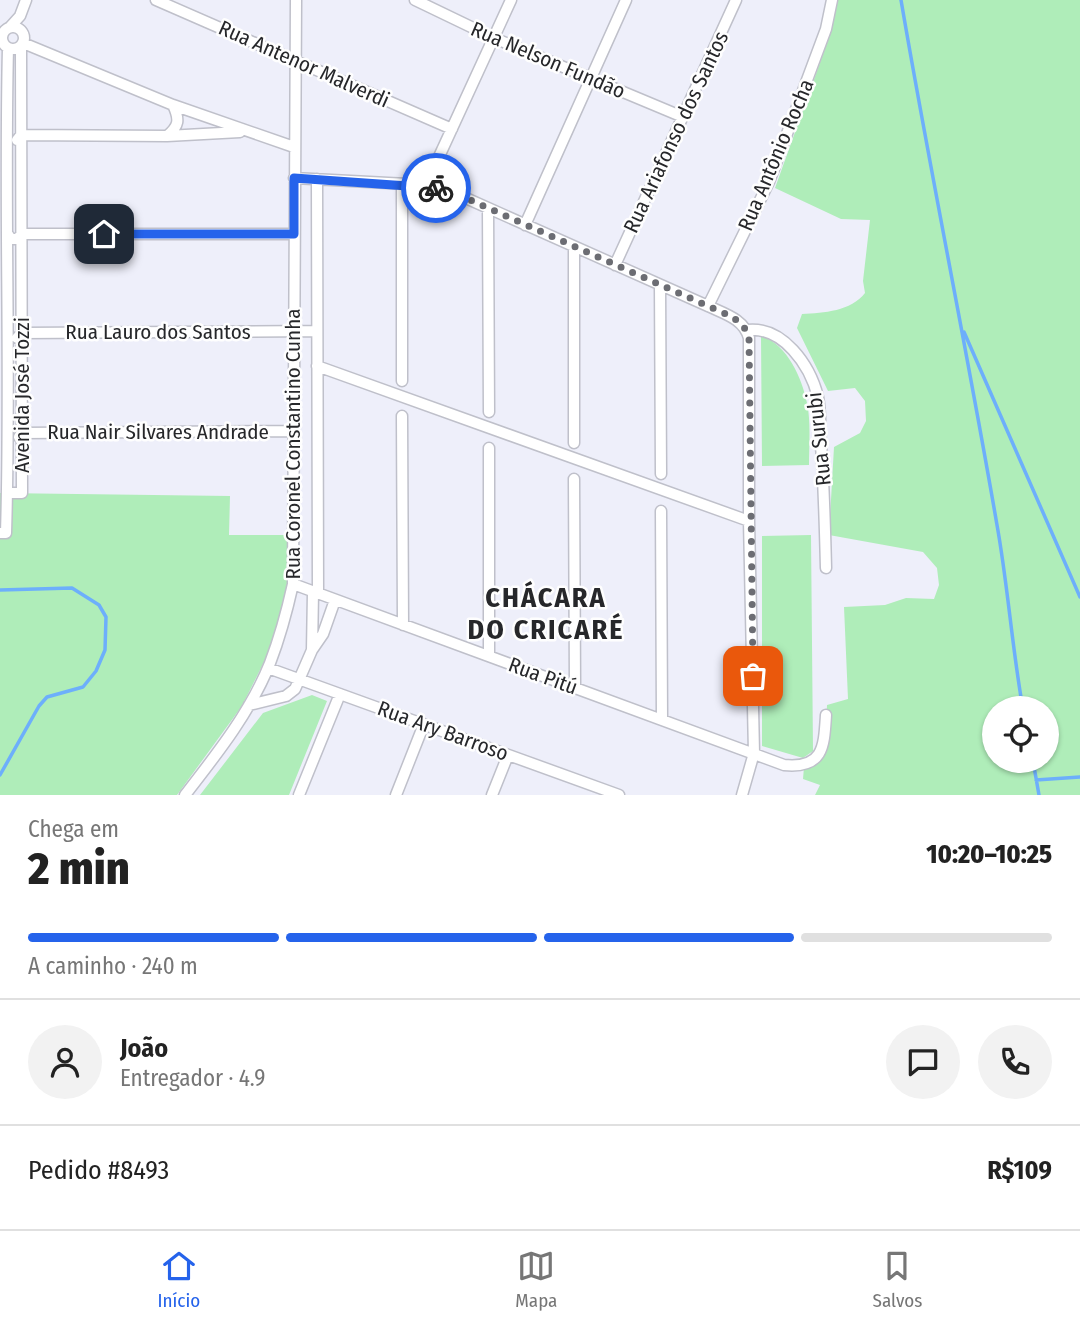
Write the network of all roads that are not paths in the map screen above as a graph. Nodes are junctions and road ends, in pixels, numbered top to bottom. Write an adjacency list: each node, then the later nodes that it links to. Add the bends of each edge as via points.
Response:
1 (26, 0): 9 (street, Avenida José Tozzi)
2 (156, 0): 15 (street, Rua Antenor Malverdi)
3 (296, 0): 15 (street, Rua Coronel Constantino Cunha)
4 (415, 0): 12 (street, Rua Nelson Fundão)
5 (511, 0): 12 (street)
6 (626, 0): 16 (street)
7 (736, 0): 18 (street, Rua Ariafonso dos Santos)
8 (832, 0): 37 (street, Rua Antônio Rocha, via 826,29 769,182)
9 (20, 16): 10 (street, Avenida José Tozzi); 11 (street, Avenida José Tozzi)
10 (22, 31): 11 (street); 13 (street, Avenida José Tozzi)
11 (3, 33): 14 (street, Avenida José Tozzi)
12 (494, 38): 16 (street, Rua Nelson Fundão); 19 (street)
13 (22, 45): 14 (street); 17 (street); 22 (street, Avenida José Tozzi)
14 (8, 48): 21 (street, Avenida José Tozzi)
15 (295, 60): 19 (street, Rua Antenor Malverdi); 24 (street, Rua Coronel Constantino Cunha)
16 (589, 78): 18 (street, Rua Nelson Fundão); 30 (street)
17 (173, 105): 20 (street); 23 (street, via 179,117 177,127)
18 (683, 117): 35 (street, Rua Ariafonso dos Santos)
19 (452, 129): 28 (street)
20 (245, 131): 23 (street); 24 (street)
21 (3, 135): 22 (street, via 17,128); 31 (street, Avenida José Tozzi)
22 (22, 135): 23 (street); 32 (street, Avenida José Tozzi)
23 (167, 136)
24 (294, 148): 25 (street, Rua Coronel Constantino Cunha)
25 (294, 178): 26 (street, Rua Surubi); 33 (street, Rua Coronel Constantino Cunha)
26 (317, 179): 27 (street, Rua Surubi); 39 (street)
27 (402, 184): 28 (street, Rua Surubi); 44 (street)
28 (426, 185): 29 (street, Rua Surubi)
29 (488, 208): 30 (street, Rua Surubi); 45 (street)
30 (525, 225): 34 (street, Rua Surubi)
31 (3, 233): 32 (street, via 18,228); 41 (street, Avenida José Tozzi)
32 (22, 234): 33 (street); 42 (street, Avenida José Tozzi)
33 (294, 234): 40 (street, Rua Coronel Constantino Cunha)
34 (574, 247): 35 (street, Rua Surubi); 50 (street)
35 (615, 265): 36 (street, Rua Surubi)
36 (660, 285): 37 (street, Rua Surubi); 54 (street)
37 (708, 306): 38 (street, Rua Surubi, via 741,322)
38 (747, 330): 58 (street); 60 (street, Rua Surubi, via 765,330 780,338 805,365 813,382 820,425)
39 (316, 331): 40 (street, Rua Lauro dos Santos); 43 (street)
40 (294, 332): 42 (street, Rua Lauro dos Santos); 47 (street, Rua Coronel Constantino Cunha)
41 (3, 333): 42 (street, Rua Lauro dos Santos, via 18,327); 48 (street, Avenida José Tozzi)
42 (22, 333): 49 (street, Avenida José Tozzi)
43 (317, 366): 53 (street); 58 (street)
44 (402, 381)
45 (489, 412)
46 (402, 416): 64 (street)
47 (293, 431): 49 (street, Rua Nair Silvares Andrade); 52 (street, Rua Coronel Constantino Cunha)
48 (4, 433): 49 (street, Rua Nair Silvares Andrade, via 18,428); 56 (street, Avenida José Tozzi)
49 (22, 433): 56 (street, Avenida José Tozzi, via 22,493)
50 (575, 443)
51 (489, 448): 66 (street)
52 (293, 456): 53 (street); 61 (street, Rua Coronel Constantino Cunha)
53 (318, 460): 62 (street)
54 (661, 474)
55 (575, 479): 69 (street)
56 (8, 493): 59 (street, via 6,533)
57 (661, 511): 73 (street)
58 (749, 521): 75 (street)
59 (0, 533)
60 (826, 568)
61 (293, 584): 62 (street, Rua Pitú); 67 (street, Rua Coronel Constantino Cunha)
62 (315, 593): 63 (street, Rua Pitú); 65 (street)
63 (335, 600): 64 (street, Rua Pitú); 65 (street)
64 (403, 625): 66 (street, Rua Pitú)
65 (312, 650): 68 (street)
66 (489, 656): 69 (street, Rua Pitú)
67 (268, 668): 68 (street, Rua Ary Barroso); 71 (street, Rua Coronel Constantino Cunha)
68 (301, 680): 70 (street, Rua Ary Barroso); 71 (street, via 286,696)
69 (575, 688): 73 (street, Rua Pitú)
70 (340, 694): 74 (street, Rua Ary Barroso); 79 (street)
71 (248, 705): 78 (street, Rua Coronel Constantino Cunha)
72 (826, 715): 75 (street, Rua Pitú, via 824,746 811,762 784,765)
73 (662, 720): 75 (street, Rua Pitú)
74 (424, 724): 76 (street, Rua Ary Barroso); 80 (street)
75 (754, 753): 83 (street)
76 (508, 754): 77 (street, Rua Ary Barroso); 81 (street)
77 (593, 791): 82 (street, Rua Ary Barroso)
78 (185, 795)
79 (299, 795)
80 (396, 795)
81 (492, 795)
82 (619, 795)
83 (742, 795)

